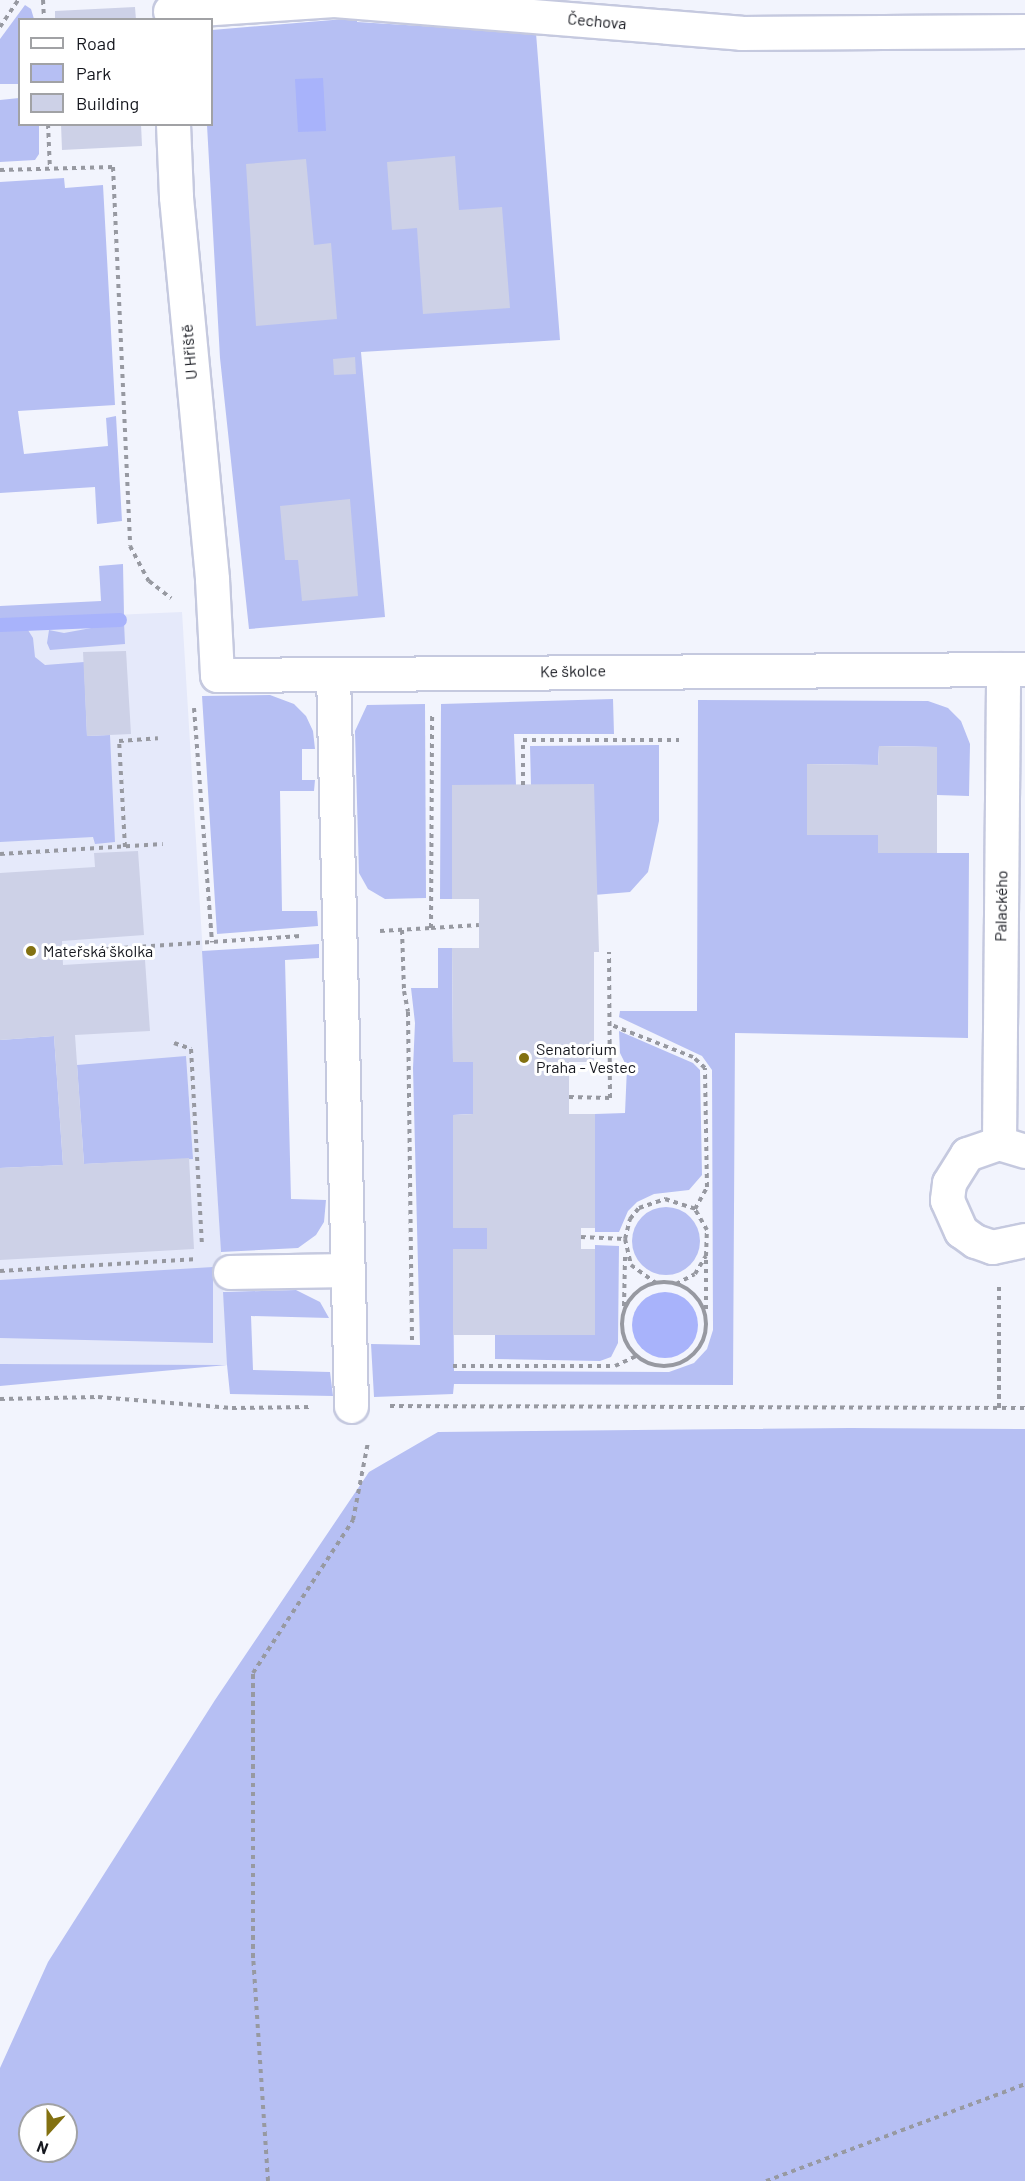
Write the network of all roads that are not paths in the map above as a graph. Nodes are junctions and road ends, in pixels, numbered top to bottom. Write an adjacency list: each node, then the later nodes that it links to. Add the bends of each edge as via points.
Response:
1 (169, 10): 2 (street, Čechova, via 334,0 741,33)
2 (1025, 32)
3 (173, 126): 4 (street, U Hřiště, via 176,197)
4 (212, 579): 6 (street, Ke školce, via 217,675)
5 (1014, 669): 6 (street, Ke školce); 7 (street, Palackého)
6 (333, 674): 10 (street)
7 (1012, 1147): 8 (street, via 967,1154 949,1183 947,1200 961,1231 975,1241 1009,1246)
8 (1025, 1240)
9 (217, 1266): 10 (street)
10 (347, 1270): 11 (street)
11 (358, 1406)

